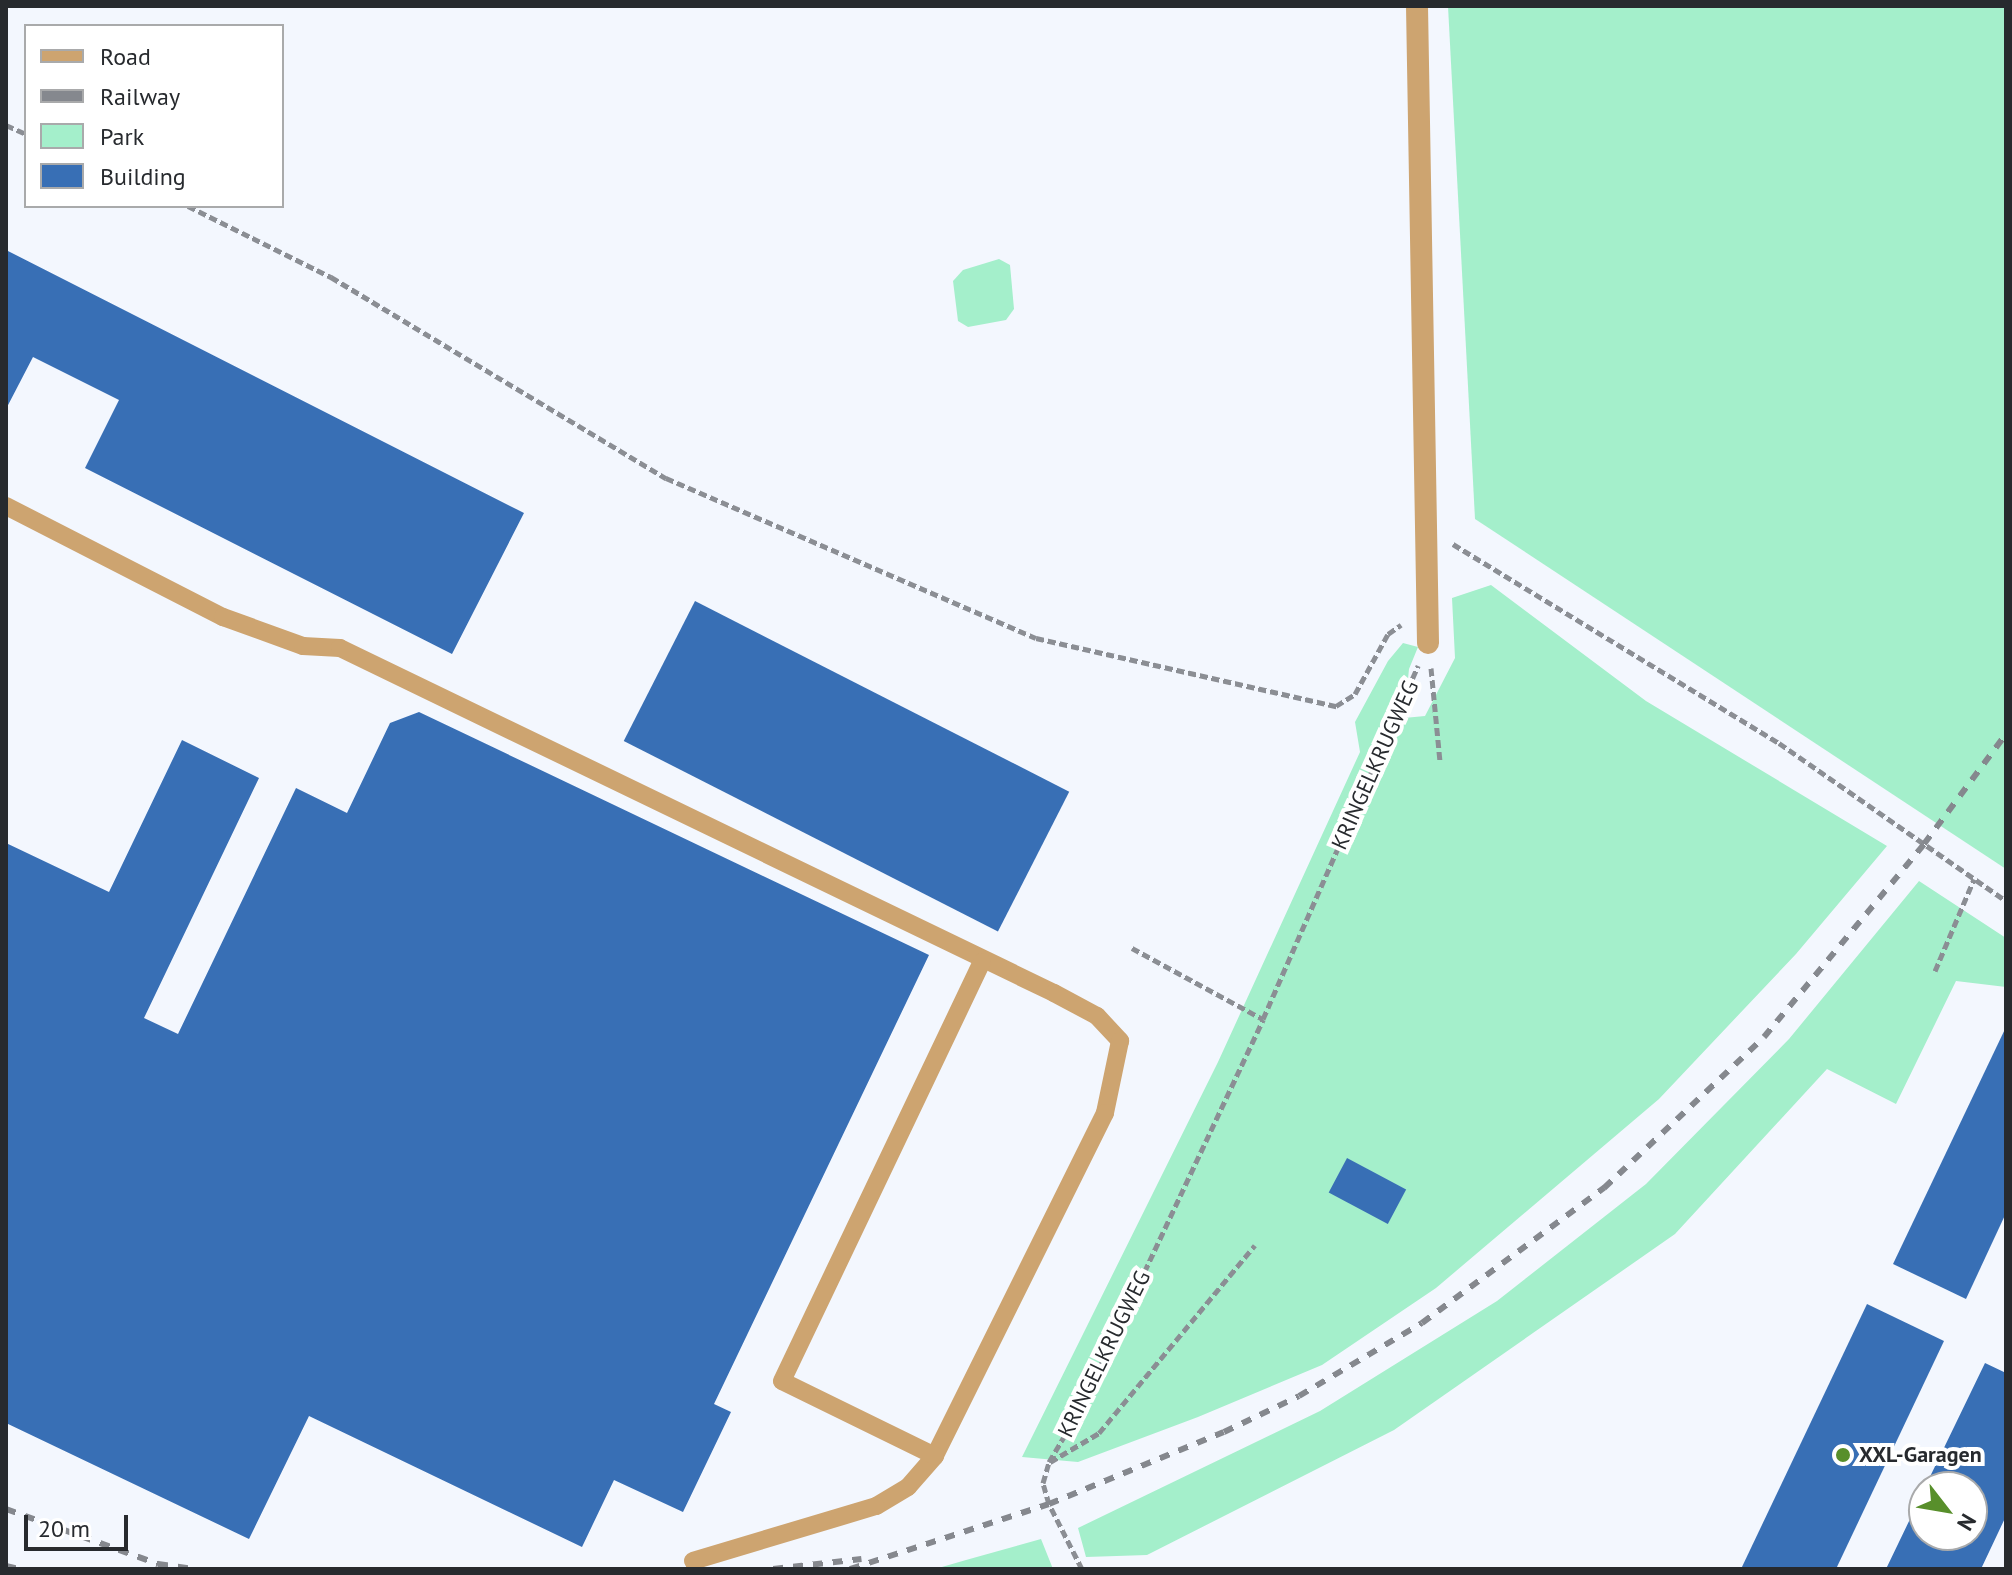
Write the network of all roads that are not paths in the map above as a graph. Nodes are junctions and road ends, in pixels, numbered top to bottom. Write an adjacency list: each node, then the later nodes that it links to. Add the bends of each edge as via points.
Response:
1 (1417, 6): 3 (street)
2 (6, 506): 4 (lane, via 223,617 303,646 340,648)
3 (1428, 632)
4 (982, 962): 5 (lane, via 1097,1016 1120,1041 1117,1073 1105,1113); 5 (lane, via 782,1381)
5 (935, 1456): 6 (lane, via 908,1487 876,1506)
6 (693, 1561)

